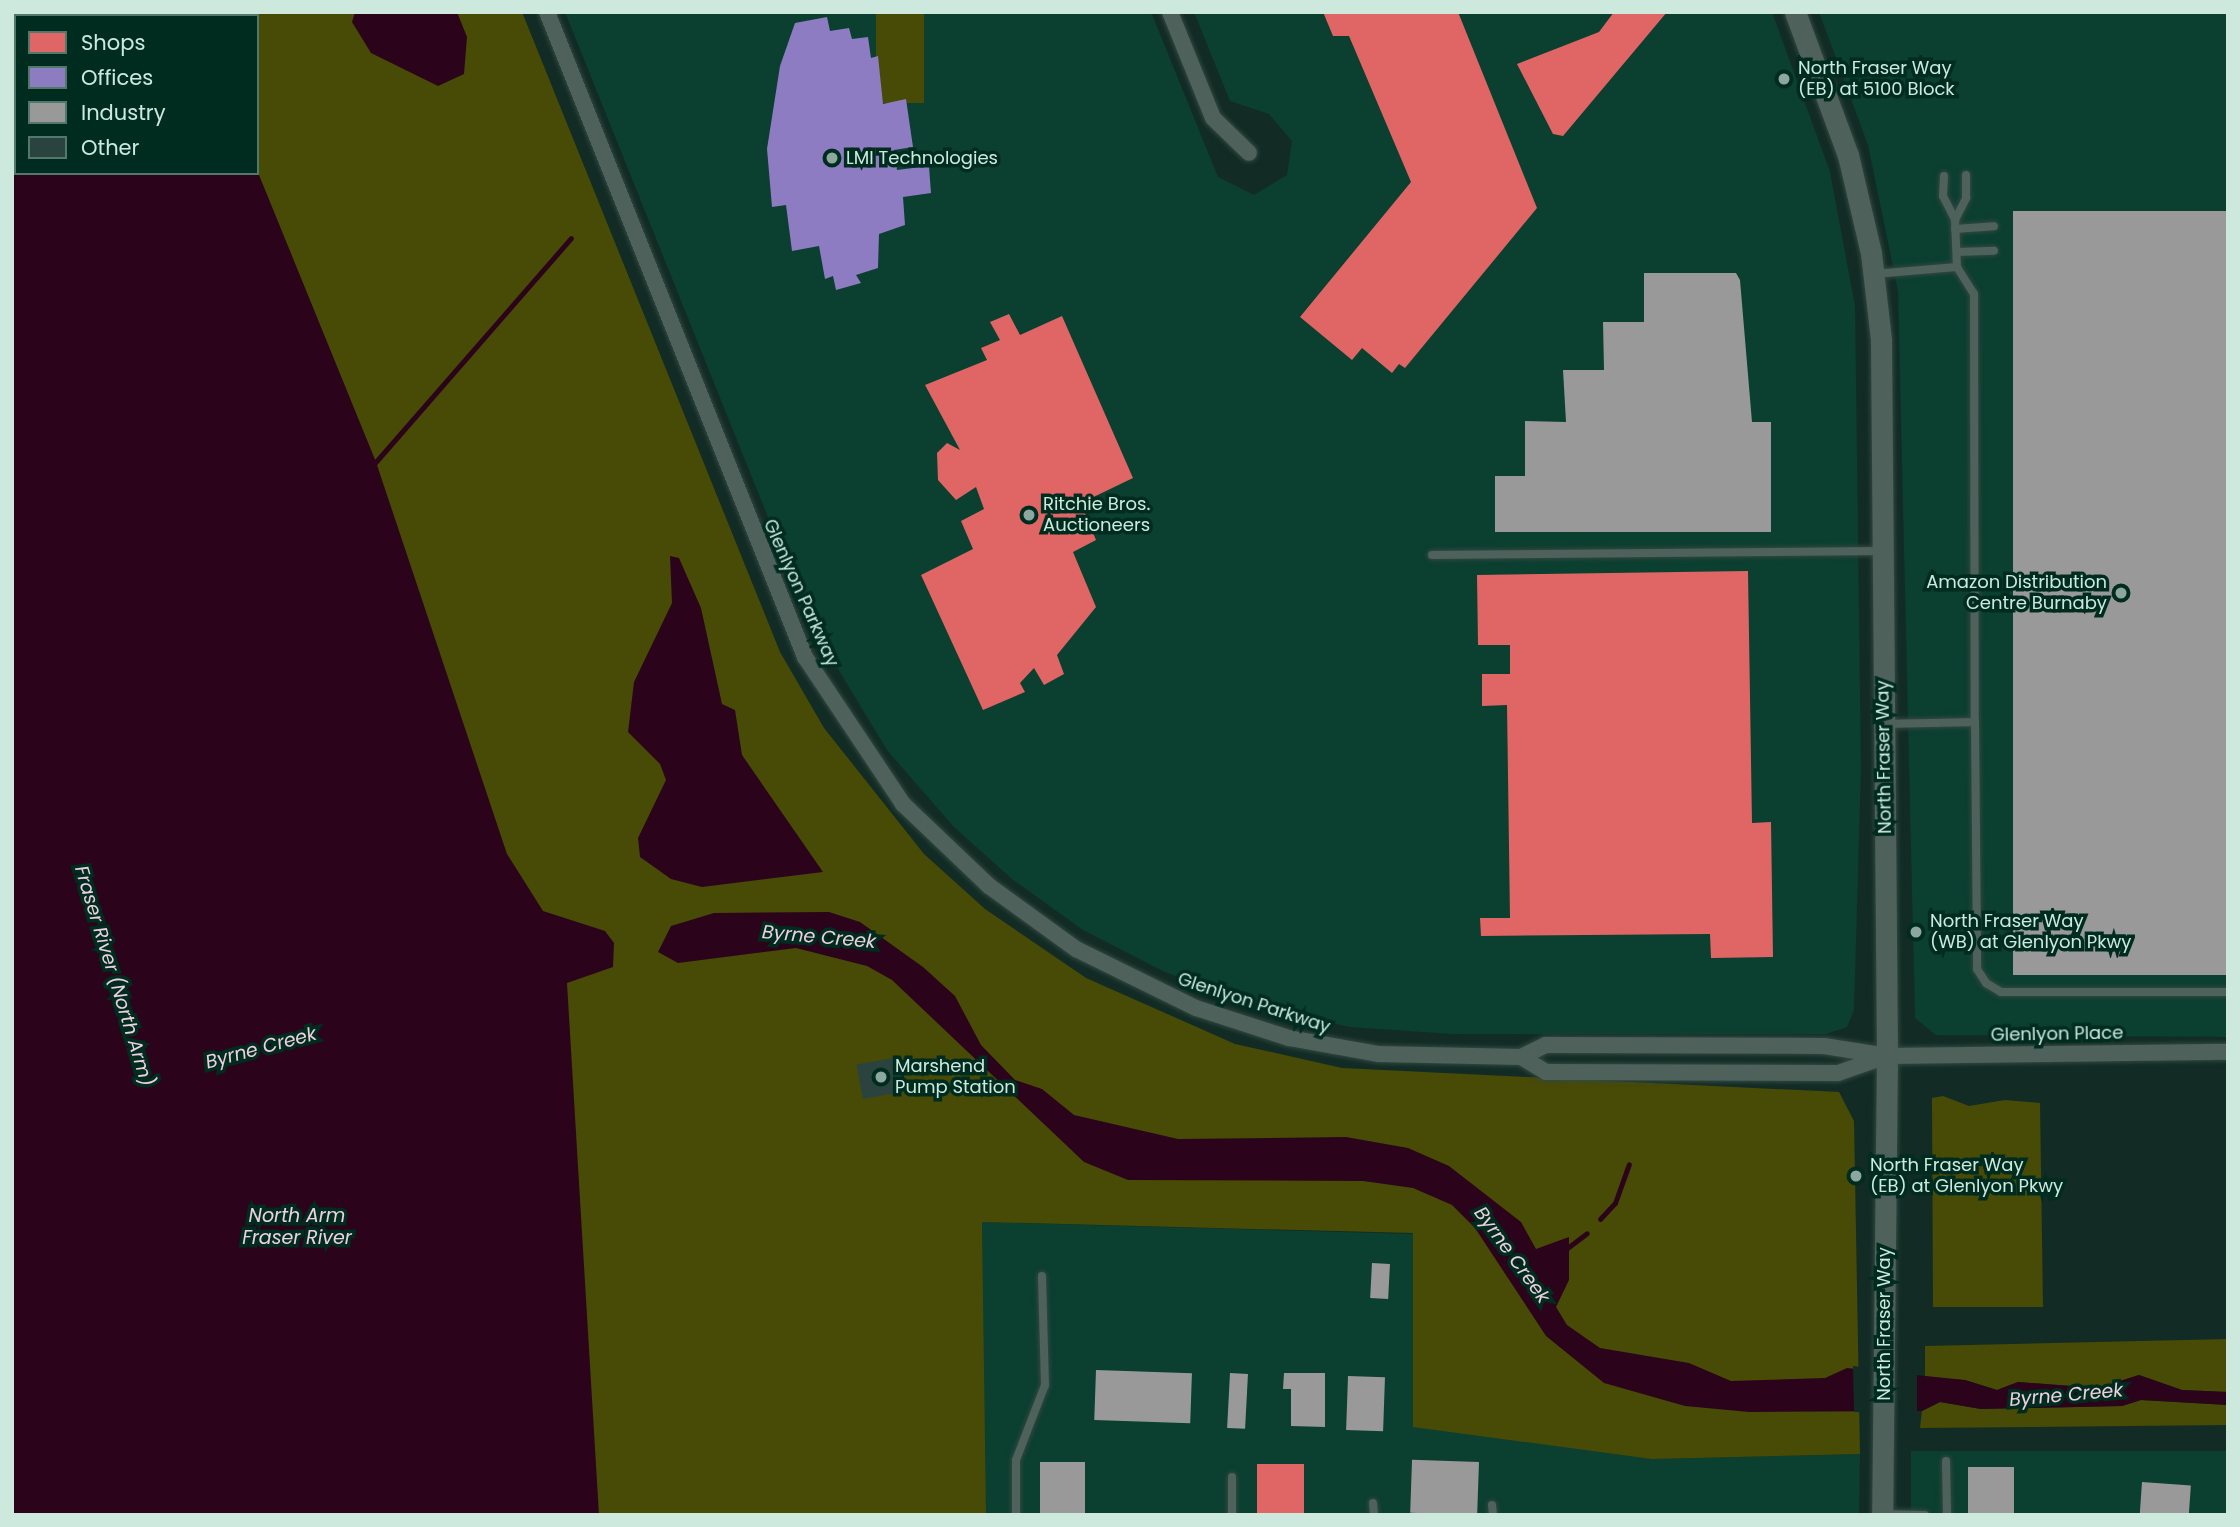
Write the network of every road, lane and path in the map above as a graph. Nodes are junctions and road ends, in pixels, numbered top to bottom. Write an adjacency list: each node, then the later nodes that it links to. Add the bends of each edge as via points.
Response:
1 (547, 12): 20 (street, Glenlyon Parkway, via 805,657 903,804 1019,910 1113,970 1196,1008 1335,1048 1429,1058)
2 (1170, 12): 4 (street, via 1213,118)
3 (1795, 12): 12 (street, North Fraser Way, via 1848,155)
4 (1249, 153)
5 (1966, 175): 7 (lane, via 1966,198)
6 (1944, 176): 7 (lane)
7 (1955, 225): 8 (lane); 10 (lane)
8 (1994, 226)
9 (1994, 251): 10 (lane)
10 (1957, 252): 11 (lane)
11 (1957, 267): 12 (lane); 15 (lane, via 1974,294)
12 (1874, 274): 13 (street, North Fraser Way, via 1881,340)
13 (1882, 551): 14 (lane); 16 (street, North Fraser Way)
14 (1432, 555)
15 (1975, 722): 16 (lane); 17 (lane, via 1977,969 2001,992)
16 (1883, 724): 19 (street, North Fraser Way)
17 (2228, 992)
18 (2228, 1052): 19 (street, Glenlyon Place)
19 (1887, 1056): 20 (street, Glenlyon Parkway, via 1824,1046 1546,1045); 20 (street, Glenlyon Parkway, via 1838,1073 1546,1072); 25 (street, North Fraser Way)
20 (1521, 1057)
21 (1042, 1276): 26 (lane, via 1045,1385 1016,1460)
22 (1946, 1461): 30 (lane)
23 (1232, 1476): 27 (lane)
24 (1373, 1503): 28 (lane)
25 (1882, 1514): 29 (lane)
26 (1016, 1515)
27 (1232, 1515)
28 (1374, 1515)
29 (1925, 1515)
30 (1947, 1515)

